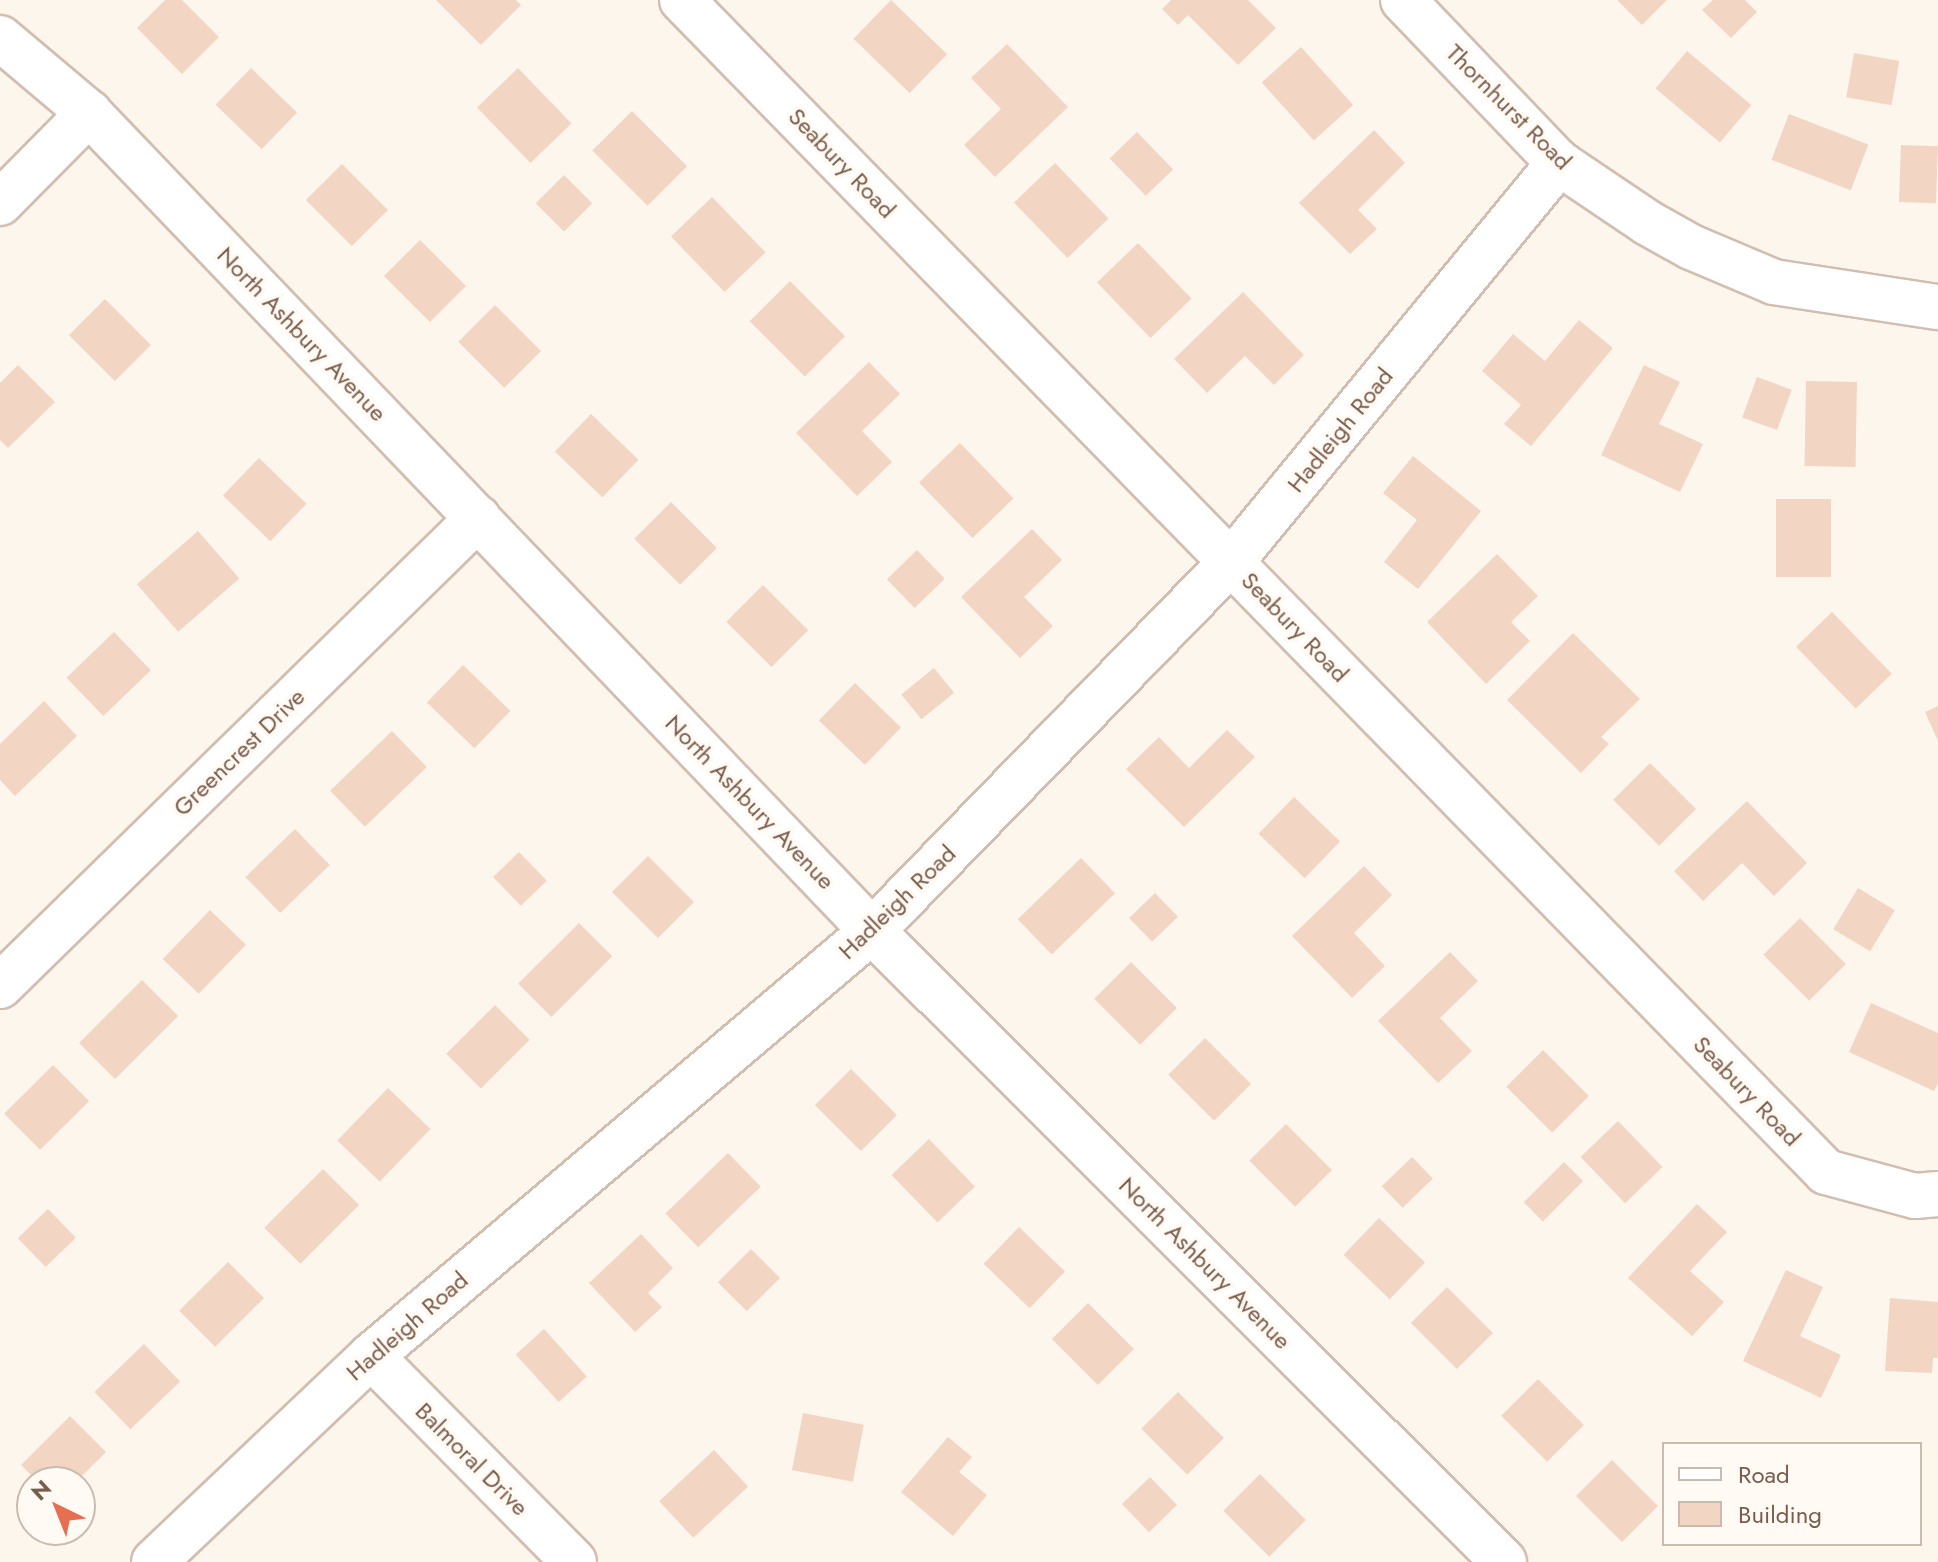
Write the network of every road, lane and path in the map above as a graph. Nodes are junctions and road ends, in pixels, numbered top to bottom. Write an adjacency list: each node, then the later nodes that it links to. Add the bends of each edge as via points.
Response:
1 (682, 0): 9 (street, Seabury Road)
2 (1403, 0): 5 (street, Thornhurst Road)
3 (0, 38): 4 (street, North Ashbury Avenue)
4 (89, 113): 6 (street); 8 (street, North Ashbury Avenue)
5 (1559, 163): 7 (street, Thornhurst Road, via 1680,241 1774,282); 9 (street, Hadleigh Road)
6 (0, 203)
7 (1938, 307)
8 (478, 518): 10 (street, North Ashbury Avenue); 11 (street, Greencrest Drive)
9 (1231, 562): 10 (street, Hadleigh Road); 12 (street, Seabury Road, via 1826,1172 1915,1196)
10 (872, 931): 13 (street, Hadleigh Road); 16 (street, North Ashbury Avenue)
11 (0, 986)
12 (1938, 1194)
13 (371, 1356): 14 (street, Hadleigh Road); 15 (street, Balmoral Drive)
14 (154, 1562)
15 (574, 1562)
16 (1504, 1562)

